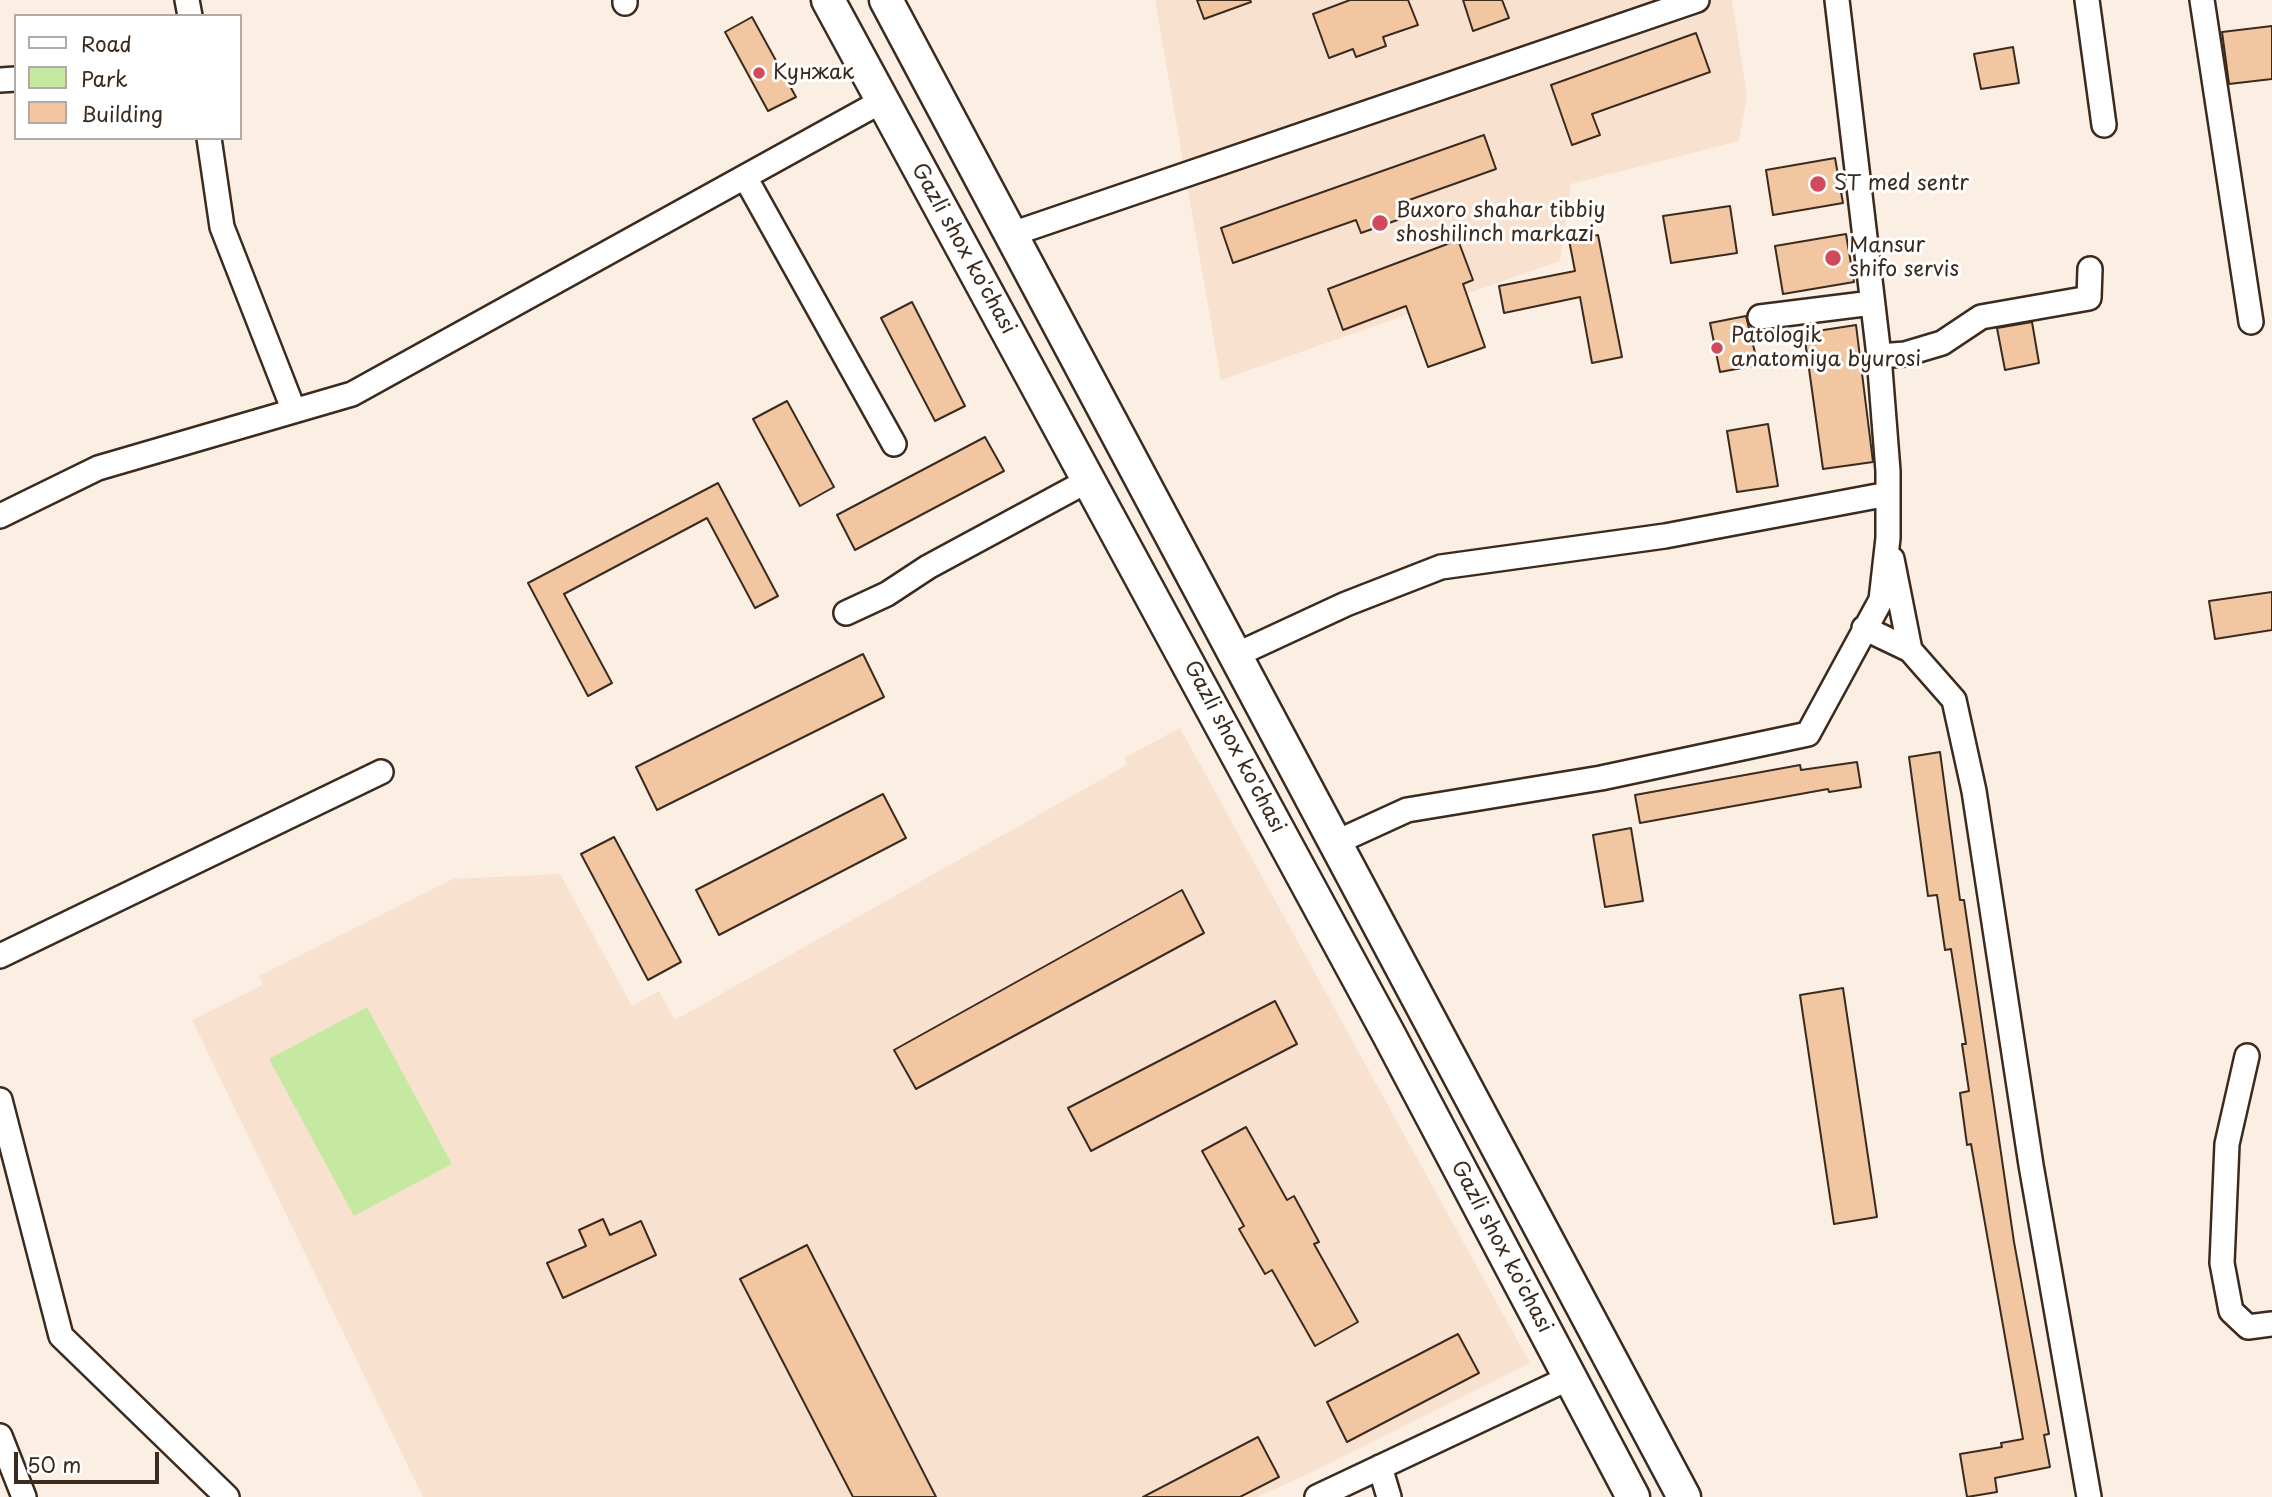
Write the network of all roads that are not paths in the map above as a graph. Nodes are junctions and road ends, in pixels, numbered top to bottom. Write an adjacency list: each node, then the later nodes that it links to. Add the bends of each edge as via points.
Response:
1 (828, 0): 7 (highway, Gazli shox ko'chasi)
2 (886, 0): 11 (highway)
3 (1696, 0): 11 (street)
4 (1837, 0): 13 (street)
5 (2087, 0): 8 (street)
6 (2202, 0): 15 (street)
7 (882, 101): 10 (street); 19 (highway, Gazli shox ko'chasi)
8 (2104, 125)
9 (209, 140): 17 (street, via 222,227)
10 (745, 177): 17 (street, via 352,394); 18 (street)
11 (1012, 234): 26 (highway)
12 (2090, 269): 16 (street, via 2089,298 1981,317 1942,343)
13 (1872, 303): 14 (street); 16 (street)
14 (1760, 317)
15 (2251, 321)
16 (1879, 356): 20 (street)
17 (294, 411): 21 (street, via 98,468)
18 (894, 444)
19 (1088, 480): 23 (street); 33 (highway, Gazli shox ko'chasi)
20 (1888, 494): 22 (street); 26 (street, via 1665,536 1441,567)
21 (0, 516)
22 (1888, 538): 24 (street, via 1881,600); 25 (street)
23 (846, 613)
24 (1864, 628): 25 (street); 28 (street, via 1808,734 1601,778 1407,810)
25 (1910, 650): 42 (street, via 1954,700 1973,791)
26 (1236, 655): 28 (highway)
27 (381, 772): 29 (street)
28 (1336, 842): 41 (highway)
29 (0, 956)
30 (2247, 1056): 32 (street, via 2227,1144 2222,1264 2231,1311 2248,1327)
31 (0, 1100): 37 (street, via 61,1336)
32 (2272, 1324)
33 (1569, 1378): 35 (street); 40 (highway, Gazli shox ko'chasi)
34 (0, 1436): 36 (street)
35 (1380, 1467): 38 (street); 39 (street)
36 (24, 1497)
37 (227, 1497)
38 (1317, 1497)
39 (1389, 1497)
40 (1633, 1497)
41 (1684, 1497)
42 (2089, 1497)

